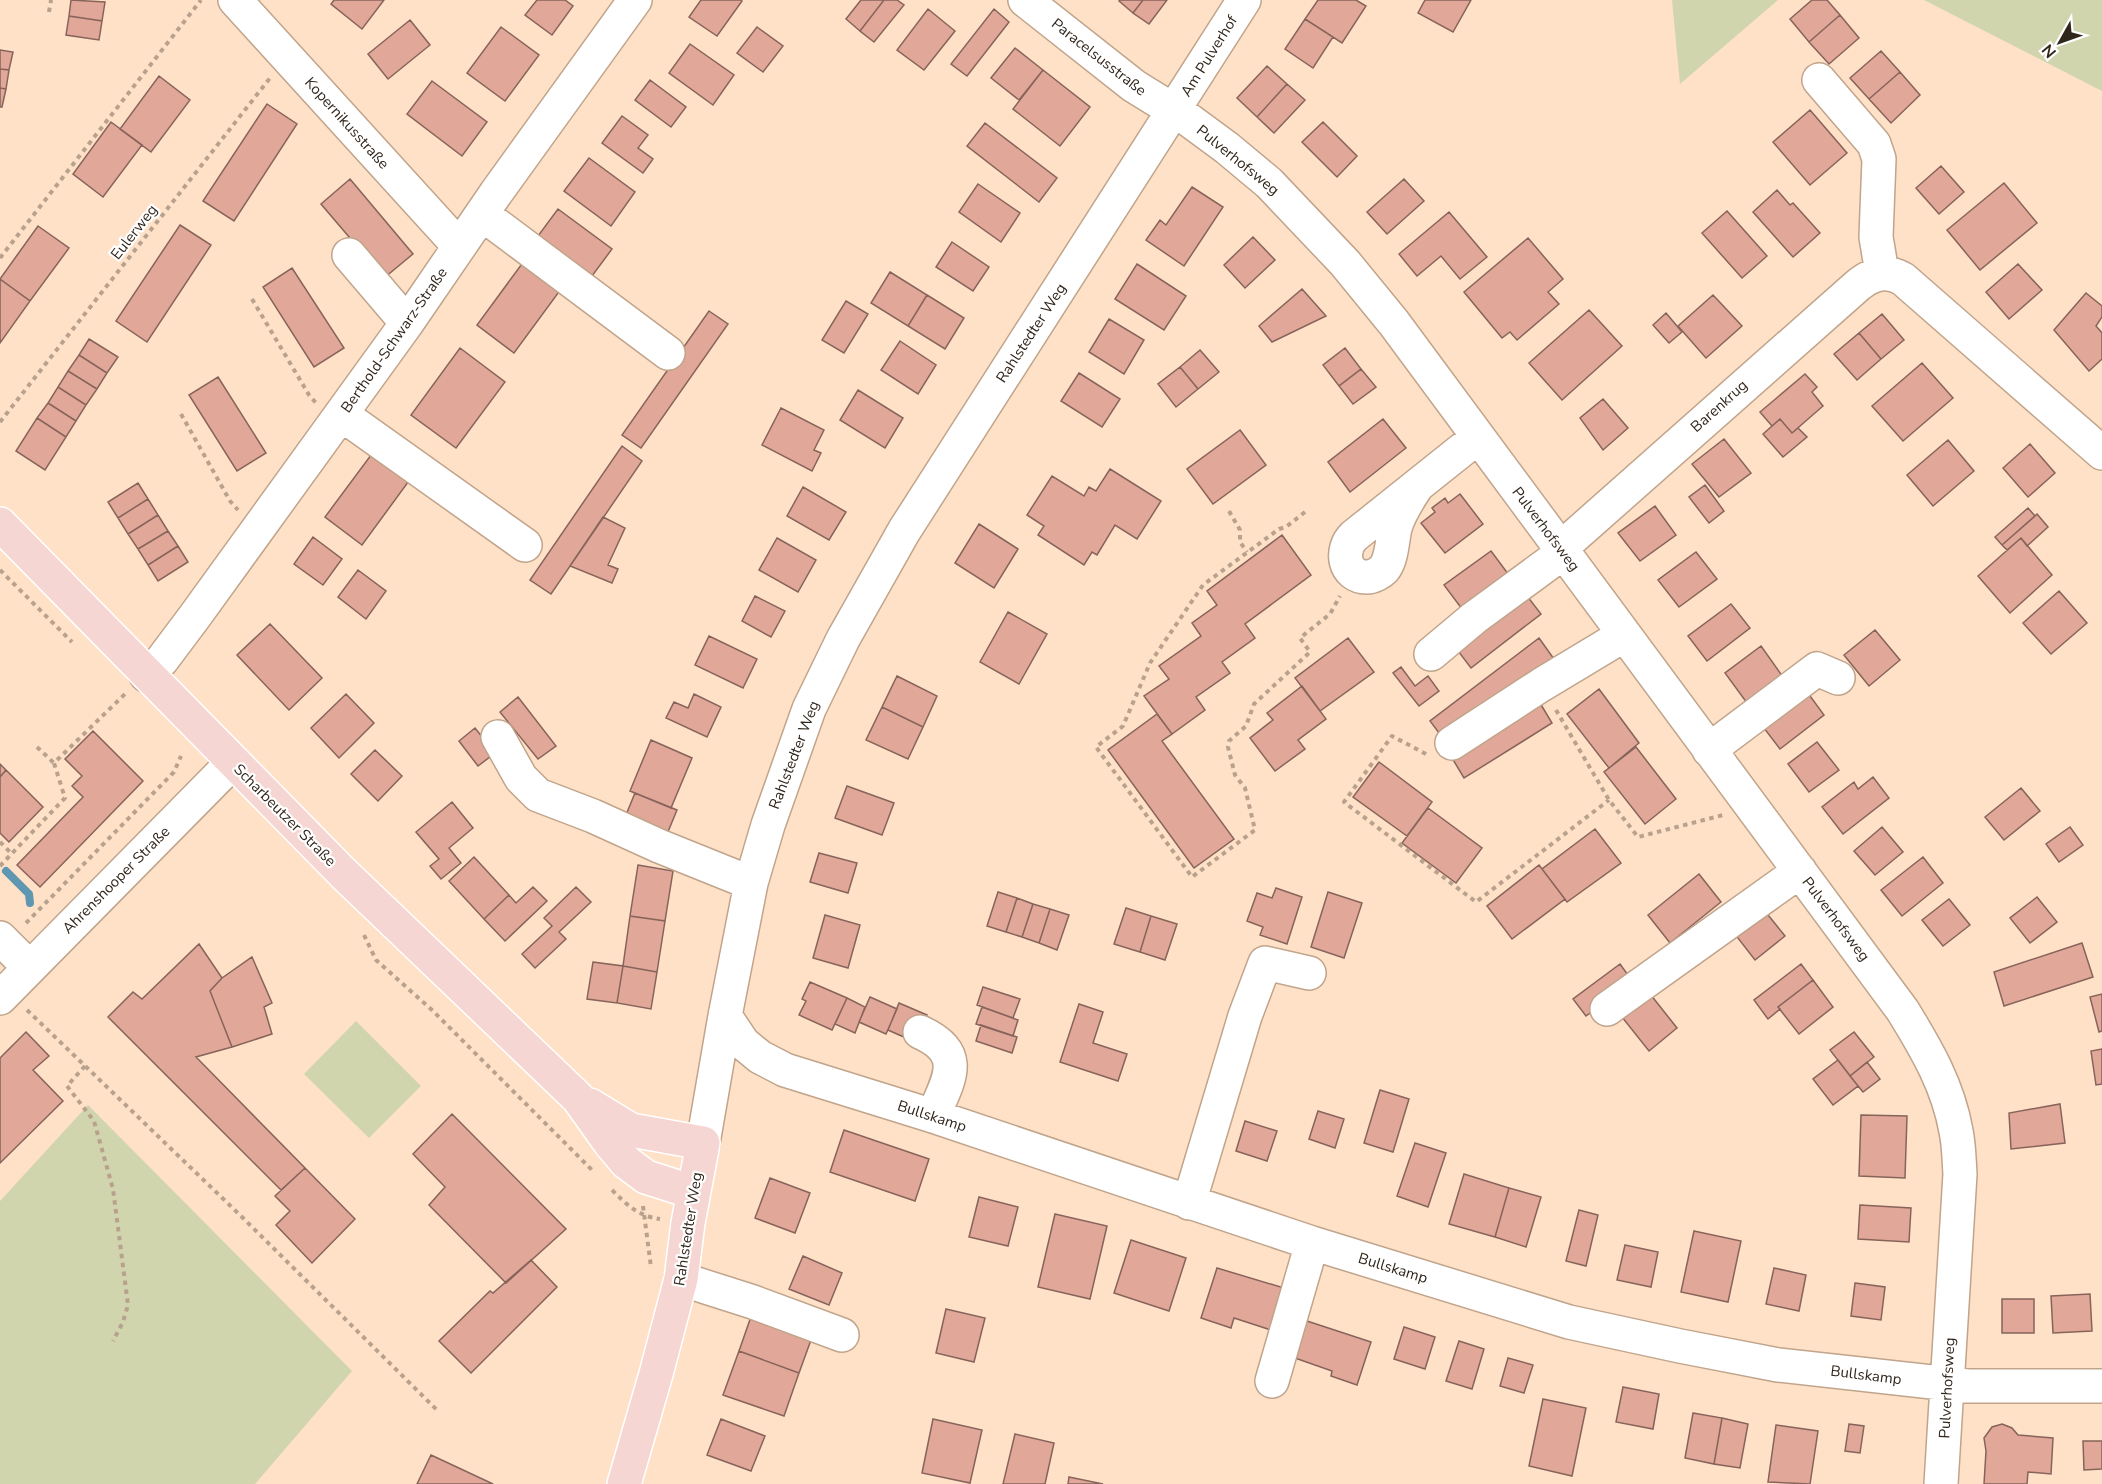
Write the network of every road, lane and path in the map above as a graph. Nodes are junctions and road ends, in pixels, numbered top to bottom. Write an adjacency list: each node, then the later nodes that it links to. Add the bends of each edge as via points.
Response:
1 (51, 0): 7 (path)
2 (201, 0): 14 (path)
3 (235, 0): 8 (street, Kopernikusstraße)
4 (635, 0): 11 (street, Berthold-Schwarz-Straße)
5 (1025, 0): 10 (street, Paracelsusstraße, via 1134,86)
6 (1244, 0): 10 (street, Am Pulverhof)
7 (49, 12)
8 (287, 57): 12 (street, Kopernikusstraße); 21 (path, Eulerweg)
9 (1819, 80): 15 (street, via 1874,144 1879,159 1876,237)
10 (1174, 111): 22 (street, Pulverhofsweg, via 1227,148 1306,219 1394,323); 51 (street, Rahlstedter Weg, via 904,531 843,639 809,710)
11 (482, 214): 12 (street, Berthold-Schwarz-Straße); 18 (street)
12 (459, 246): 17 (street, Berthold-Schwarz-Straße)
13 (349, 255): 17 (street)
14 (0, 258)
15 (1882, 273): 23 (street, via 1903,279); 30 (street, Barenkrug, via 1865,279 1819,318)
16 (252, 299): 20 (path, via 309,395 321,409)
17 (407, 322): 20 (street, Berthold-Schwarz-Straße)
18 (668, 353)
19 (181, 414): 28 (path, via 230,501)
20 (339, 417): 28 (street, Berthold-Schwarz-Straße); 29 (street)
21 (0, 422)
22 (1478, 438): 24 (street); 30 (street, Pulverhofsweg)
23 (2099, 444)
24 (1416, 486)
25 (1229, 511): 31 (path)
26 (1305, 512): 31 (path)
27 (0, 524): 35 (main road, Scharbeutzer Straße)
28 (260, 527): 35 (street, Berthold-Schwarz-Straße, via 168,654)
29 (525, 545)
30 (1563, 550): 33 (street, Pulverhofsweg); 34 (street, Barenkrug)
31 (1247, 552): 32 (path, via 1203,585 1150,663 1123,726 1096,747 1192,877 1255,830 1245,788 1235,775 1229,741 1246,726 1254,704 1310,652 1300,638 1330,614)
32 (1340, 594)
33 (1624, 634): 37 (street); 41 (street, Pulverhofsweg)
34 (1431, 654)
35 (146, 675): 43 (main road, Scharbeutzer Straße); 44 (path)
36 (1838, 678): 41 (street, via 1816,669)
37 (1541, 685): 39 (street); 45 (path)
38 (498, 737): 51 (street, via 521,778 538,795)
39 (1452, 743): 45 (path, via 1434,758 1392,736 1344,802 1476,902)
40 (38, 747): 44 (path)
41 (1710, 750): 50 (street, Pulverhofsweg)
42 (181, 756): 52 (path, via 174,772)
43 (232, 762): 54 (street, Ahrenshooper Straße); 61 (main road, Scharbeutzer Straße)
44 (54, 763): 48 (path, via 65,798)
45 (1609, 800): 46 (path, via 1638,837)
46 (1729, 813)
47 (0, 842): 48 (path)
48 (12, 854): 49 (path)
49 (0, 866)
50 (1800, 871): 57 (street); 76 (street, Pulverhofsweg, via 1903,1011 1928,1050 1950,1104 1960,1174)
51 (751, 883): 58 (street, Rahlstedter Weg)
52 (3, 941): 54 (street)
53 (376, 960): 64 (path, via 432,1010)
54 (29, 967): 56 (street, Ahrenshooper Straße)
55 (1309, 973): 67 (street, via 1265,963 1245,1016)
56 (3, 995): 60 (path)
57 (1607, 1009)
58 (724, 1016): 62 (street, Bullskamp, via 752,1051 785,1070); 63 (street, Rahlstedter Weg)
59 (920, 1032): 62 (street, via 935,1038 951,1060 948,1082)
60 (85, 1066): 74 (path, via 67,1086 94,1121 113,1190 128,1305); 78 (path)
61 (578, 1098): 63 (main road, Scharbeutzer Straße, via 631,1130); 66 (main road, Scharbeutzer Straße, via 626,1162 646,1177)
62 (933, 1116): 67 (street, Bullskamp)
63 (703, 1143): 66 (main road, Rahlstedter Weg)
64 (597, 1176)
65 (606, 1184): 69 (path, via 630,1209)
66 (693, 1192): 72 (main road, Rahlstedter Weg)
67 (1189, 1203): 71 (street, Bullskamp)
68 (643, 1205): 69 (path)
69 (645, 1216): 70 (path); 72 (path, via 652,1264)
70 (656, 1219)
71 (1312, 1243): 75 (street); 76 (street, Bullskamp, via 1569,1322 1778,1365)
72 (666, 1276): 73 (street); 79 (main road, Rahlstedter Weg, via 656,1374)
73 (842, 1335)
74 (113, 1341)
75 (1272, 1381)
76 (1947, 1384): 77 (street, Bullskamp); 80 (street, Pulverhofsweg)
77 (2102, 1386)
78 (439, 1412)
79 (624, 1484)
80 (1941, 1484)

